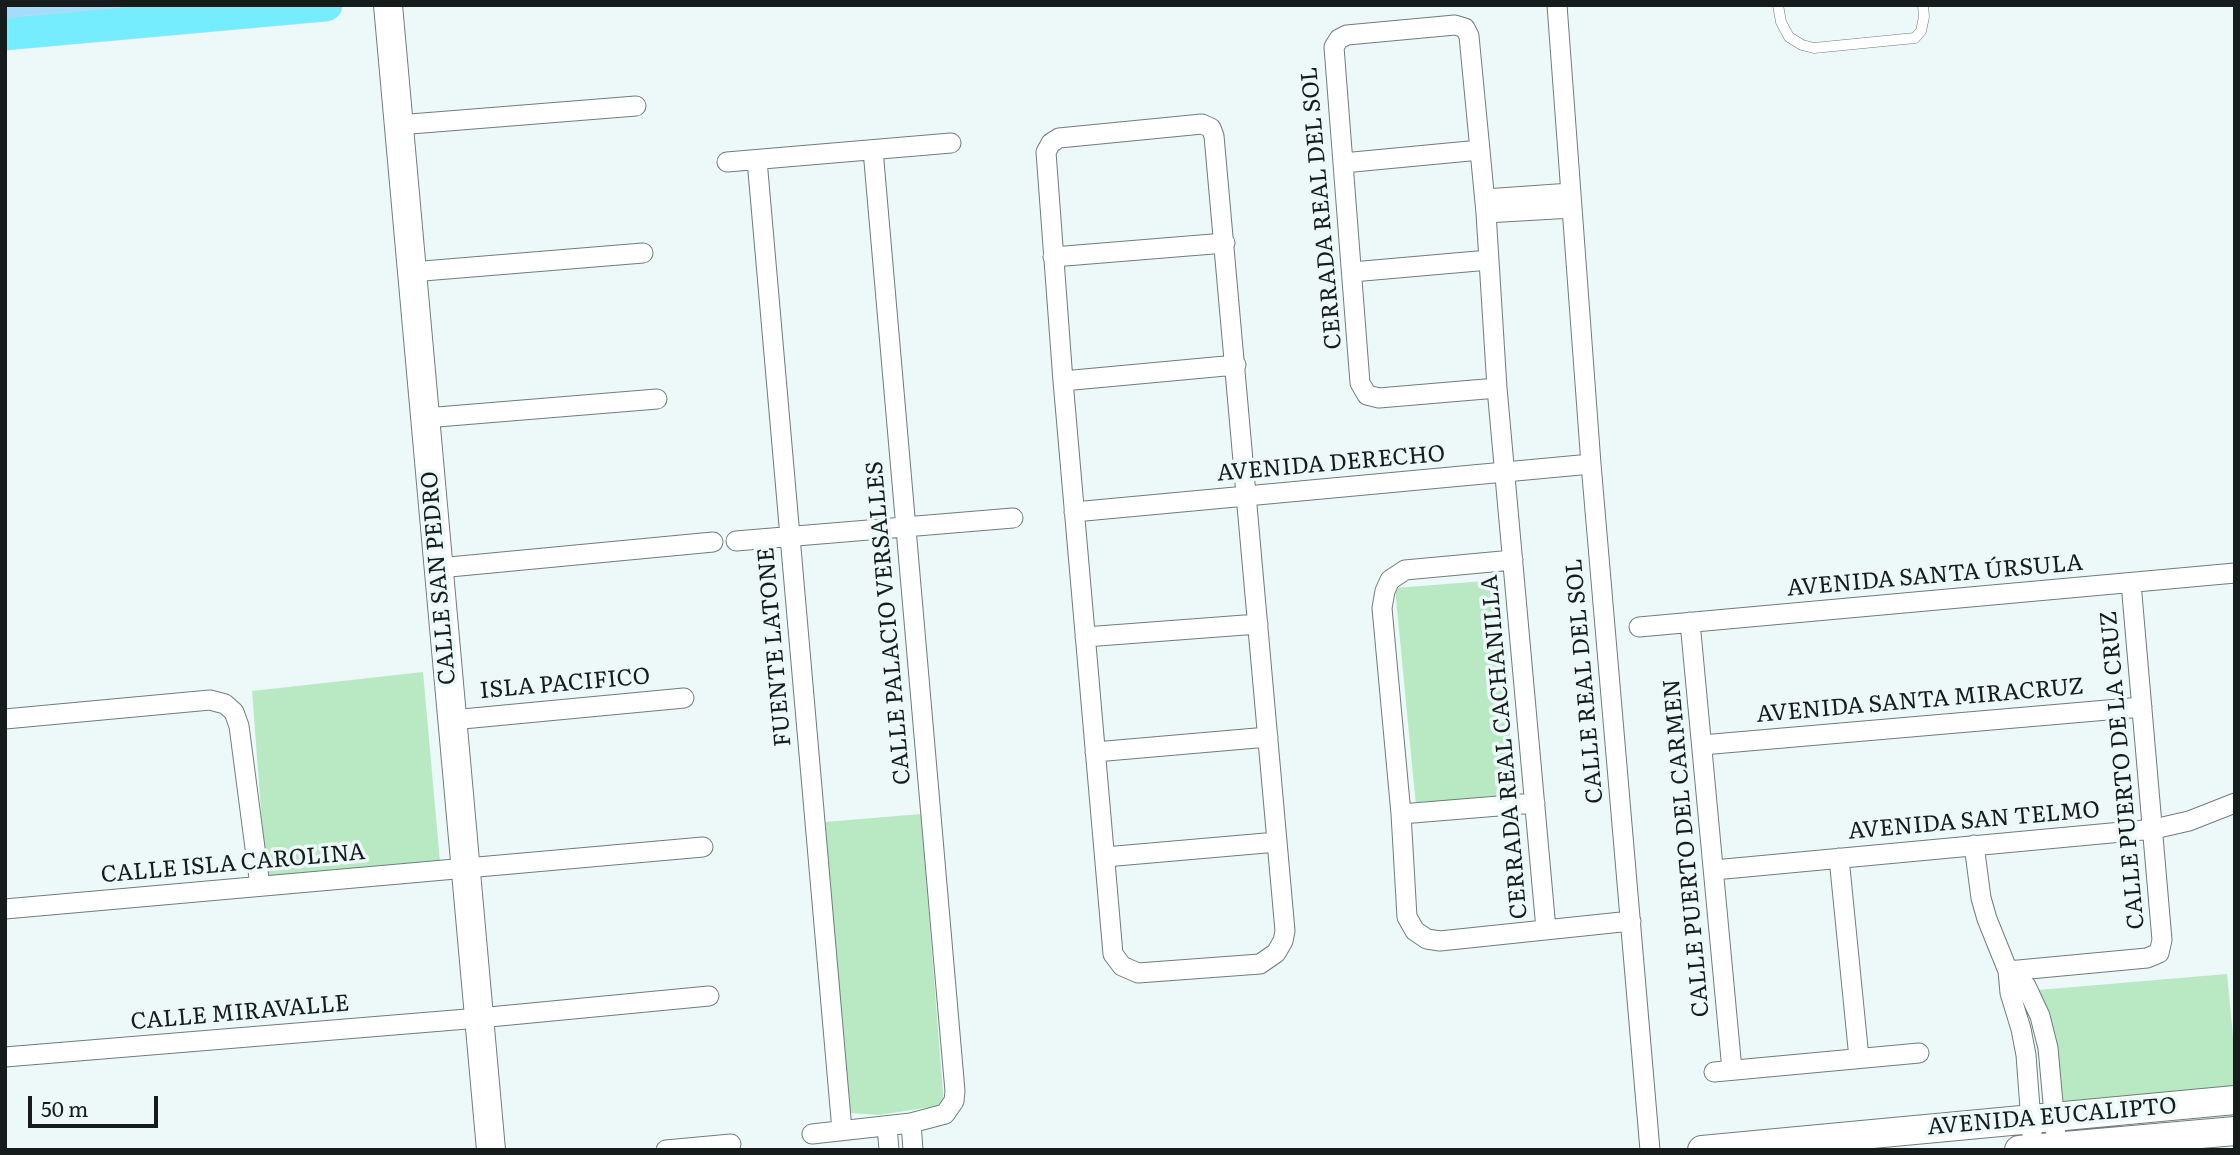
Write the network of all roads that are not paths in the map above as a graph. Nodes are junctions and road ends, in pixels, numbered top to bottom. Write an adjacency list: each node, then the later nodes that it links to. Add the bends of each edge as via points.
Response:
1 (326, 5): 6 (main road)
2 (388, 5): 8 (street, CALLE SAN PEDRO)
3 (1557, 5): 15 (street, CALLE REAL DEL SOL)
4 (1778, 5): 5 (lane, via 1789,37 1814,48 1914,38 1921,31)
5 (1923, 5)
6 (5, 34)
7 (636, 106): 8 (street)
8 (398, 125): 21 (street, CALLE SAN PEDRO)
9 (951, 143): 10 (street)
10 (873, 150): 12 (street); 33 (street, CALLE PALACIO VERSALLES)
11 (1480, 150): 14 (street); 14 (street, CERRADA REAL DEL SOL, via 1465,29 1455,25 1347,35 1334,47); 16 (street, CERRADA REAL DEL SOL)
12 (757, 160): 13 (street); 34 (street, FUENTE LATONE)
13 (727, 162)
14 (1343, 163): 22 (street, CERRADA REAL DEL SOL)
15 (1571, 200): 16 (street); 28 (street, CALLE REAL DEL SOL)
16 (1485, 206): 20 (street, CERRADA REAL DEL SOL)
17 (1225, 243): 19 (street); 19 (street, via 1214,136 1211,128 1202,124 1059,138 1051,143 1046,152); 23 (street)
18 (643, 253): 21 (street)
19 (1053, 257): 24 (street)
20 (1489, 260): 22 (street); 25 (street, CERRADA REAL DEL SOL)
21 (411, 272): 27 (street, CALLE SAN PEDRO)
22 (1352, 272): 25 (street, CERRADA REAL DEL SOL, via 1360,383 1367,395 1379,398)
23 (1236, 365): 24 (street); 30 (street)
24 (1063, 381): 31 (street)
25 (1497, 388): 29 (street, CERRADA REAL DEL SOL)
26 (657, 399): 27 (street)
27 (425, 418): 38 (street, CALLE SAN PEDRO)
28 (1591, 464): 29 (street, AVENIDA DERECHO); 65 (street, CALLE REAL DEL SOL)
29 (1504, 473): 30 (street, AVENIDA DERECHO); 37 (street, CERRADA REAL CACHANILLA)
30 (1247, 497): 31 (street, AVENIDA DERECHO); 42 (street)
31 (1074, 512): 44 (street)
32 (1013, 518): 33 (street)
33 (905, 527): 34 (street); 76 (street, CALLE PALACIO VERSALLES, via 956,1091 945,1114)
34 (789, 536): 35 (street); 78 (street, FUENTE LATONE)
35 (736, 541)
36 (713, 542): 38 (street)
37 (1513, 560): 52 (street, CERRADA REAL CACHANILLA); 54 (street, CERRADA REAL CACHANILLA, via 1405,570 1390,580 1382,608)
38 (439, 568): 48 (street, CALLE SAN PEDRO)
39 (2235, 573): 40 (street, AVENIDA SANTA ÚRSULA)
40 (2131, 583): 41 (street, AVENIDA SANTA ÚRSULA); 46 (street, CALLE PUERTO DE LA CRUZ)
41 (1690, 622): 43 (street, AVENIDA SANTA ÚRSULA); 50 (street, CALLE PUERTO DEL CARMEN)
42 (1258, 624): 44 (street); 49 (street)
43 (1639, 627)
44 (1085, 637): 51 (street)
45 (684, 698): 48 (street, ISLA PACIFICO)
46 (2142, 707): 50 (street, AVENIDA SANTA MIRACRUZ); 55 (street, CALLE PUERTO DE LA CRUZ)
47 (5, 719): 63 (street, via 210,700 225,704 239,726)
48 (452, 720): 61 (street, CALLE SAN PEDRO)
49 (1268, 737): 51 (street); 56 (street)
50 (1702, 745): 62 (street, CALLE PUERTO DEL CARMEN)
51 (1095, 752): 59 (street)
52 (1535, 803): 54 (street); 66 (street, CERRADA REAL CACHANILLA)
53 (2235, 803): 55 (street, AVENIDA SAN TELMO)
54 (1401, 814): 66 (street, CERRADA REAL CACHANILLA, via 1407,917 1415,931 1440,941)
55 (2154, 829): 57 (street, AVENIDA SAN TELMO); 67 (street, CALLE PUERTO DE LA CRUZ, via 2162,940 2159,953 2147,958)
56 (1278, 842): 59 (street); 59 (street, via 1285,931 1276,953 1259,964 1138,973 1122,966 1113,954)
57 (1974, 845): 60 (street, AVENIDA SAN TELMO); 67 (street, via 1981,898)
58 (703, 847): 61 (street, CALLE ISLA CAROLINA)
59 (1105, 857)
60 (1839, 858): 62 (street, AVENIDA SAN TELMO); 72 (street)
61 (464, 868): 63 (street, CALLE ISLA CAROLINA); 69 (street, CALLE SAN PEDRO)
62 (1714, 870): 72 (street, CALLE PUERTO DEL CARMEN, via 1723,1071)
63 (260, 886): 64 (street, CALLE ISLA CAROLINA)
64 (5, 909)
65 (1631, 921): 66 (street, CERRADA REAL CACHANILLA); 88 (street, CALLE REAL DEL SOL)
66 (1546, 929)
67 (2008, 971): 75 (street, via 2026,986 2048,1048)
68 (709, 996): 69 (street, CALLE MIRAVALLE)
69 (479, 1018): 71 (street, CALLE MIRAVALLE); 84 (street, CALLE SAN PEDRO)
70 (1919, 1053): 72 (street)
71 (5, 1057)
72 (1859, 1058)
73 (2235, 1100): 74 (street, AVENIDA EUCALIPTO)
74 (2202, 1103): 75 (street, AVENIDA EUCALIPTO); 81 (street)
75 (2043, 1117): 83 (street); 89 (street, AVENIDA EUCALIPTO)
76 (911, 1123): 77 (street); 87 (street)
77 (887, 1126): 78 (street); 86 (street)
78 (842, 1130): 80 (street)
79 (2235, 1131): 81 (street, AVENIDA EUCALIPTO)
80 (812, 1134)
81 (2205, 1142): 83 (street, AVENIDA EUCALIPTO)
82 (731, 1144): 85 (street)
83 (2036, 1148)
84 (491, 1150)
85 (666, 1150)
86 (890, 1150)
87 (913, 1150)
88 (1650, 1150)
89 (1702, 1150)

